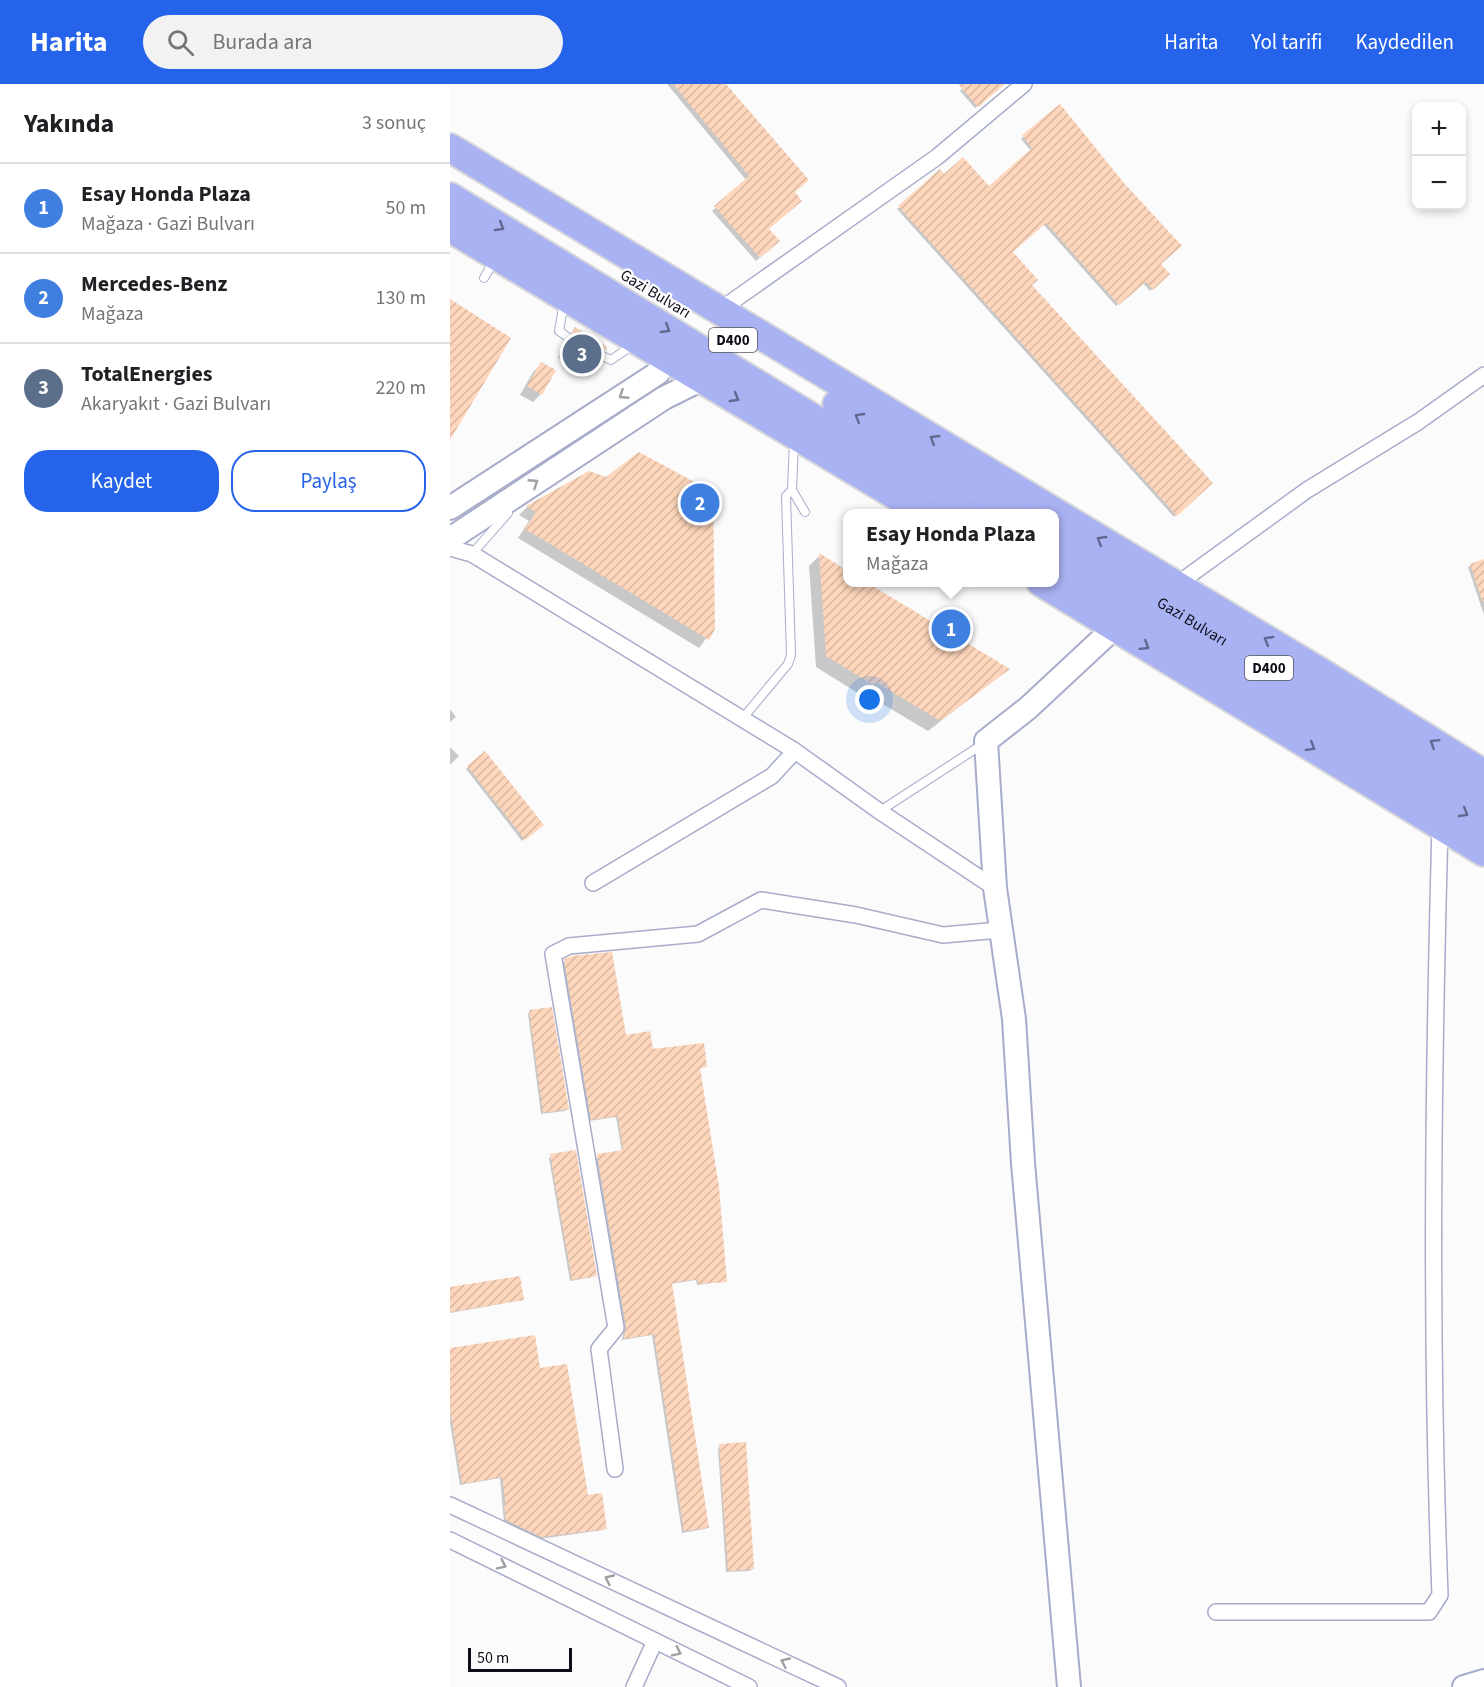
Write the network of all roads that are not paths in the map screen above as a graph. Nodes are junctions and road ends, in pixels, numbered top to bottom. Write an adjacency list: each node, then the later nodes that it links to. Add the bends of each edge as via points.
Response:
1 (1024, 84): 7 (street, via 938,157)
2 (450, 148): 7 (highway)
3 (450, 167): 19 (highway, Gazi Bulvarı / D400, one-way to 3)
4 (450, 197): 18 (highway, Gazi Bulvarı / D400, one-way to 18)
5 (450, 228): 6 (highway, via 491,267)
6 (565, 298): 8 (lane, via 559,331); 9 (highway)
7 (720, 310): 20 (highway, one-way to 7)
8 (569, 338)
9 (638, 342): 10 (lane, via 611,360); 11 (highway)
10 (602, 356)
11 (668, 359): 13 (highway); 16 (main road, one-way to 16, via 658,372)
12 (1484, 375): 30 (street, via 1418,422 1307,490)
13 (702, 379): 14 (highway, one-way to 14); 24 (main road, one-way to 13, via 664,398)
14 (794, 434): 15 (lane); 17 (highway)
15 (792, 490): 21 (lane); 32 (lane, via 786,496 791,655 788,664)
16 (450, 508)
17 (920, 509)
18 (963, 509)
19 (1010, 509)
20 (1035, 509)
21 (805, 512)
22 (508, 513): 27 (lane)
23 (1059, 524): 30 (highway, one-way to 23)
24 (450, 539)
25 (1059, 539): 30 (highway, Gazi Bulvarı / D400)
26 (450, 548): 27 (street)
27 (472, 554): 32 (street)
28 (1059, 568): 38 (highway, Gazi Bulvarı / D400, one-way to 38)
29 (1049, 587): 31 (highway)
30 (1168, 593): 35 (highway, one-way to 30); 36 (highway, Gazi Bulvarı / D400)
31 (1115, 627): 33 (main road, via 1029,708); 39 (highway, one-way to 39)
32 (742, 719): 34 (street)
33 (986, 741): 37 (lane); 42 (main road)
34 (795, 751): 37 (street); 41 (street, via 772,776)
35 (1484, 774)
36 (1484, 797)
37 (879, 811): 42 (street)
38 (1484, 825)
39 (1440, 826): 40 (highway); 47 (street, via 1435,1450 1440,1595 1429,1612)
40 (1484, 852)
41 (593, 883)
42 (995, 888): 43 (main road)
43 (1000, 930): 44 (street, via 942,935 856,915 761,900 698,934 569,946 554,954 616,1328 599,1348); 53 (main road, via 1014,1019)
44 (615, 1470)
45 (450, 1504): 52 (street, one-way to 45)
46 (450, 1540): 48 (street, one-way to 48)
47 (1216, 1612)
48 (655, 1641): 50 (street); 51 (street, one-way to 51)
49 (1484, 1681): 54 (main road)
50 (634, 1687)
51 (749, 1687)
52 (836, 1687)
53 (1069, 1687)
54 (1464, 1687)

